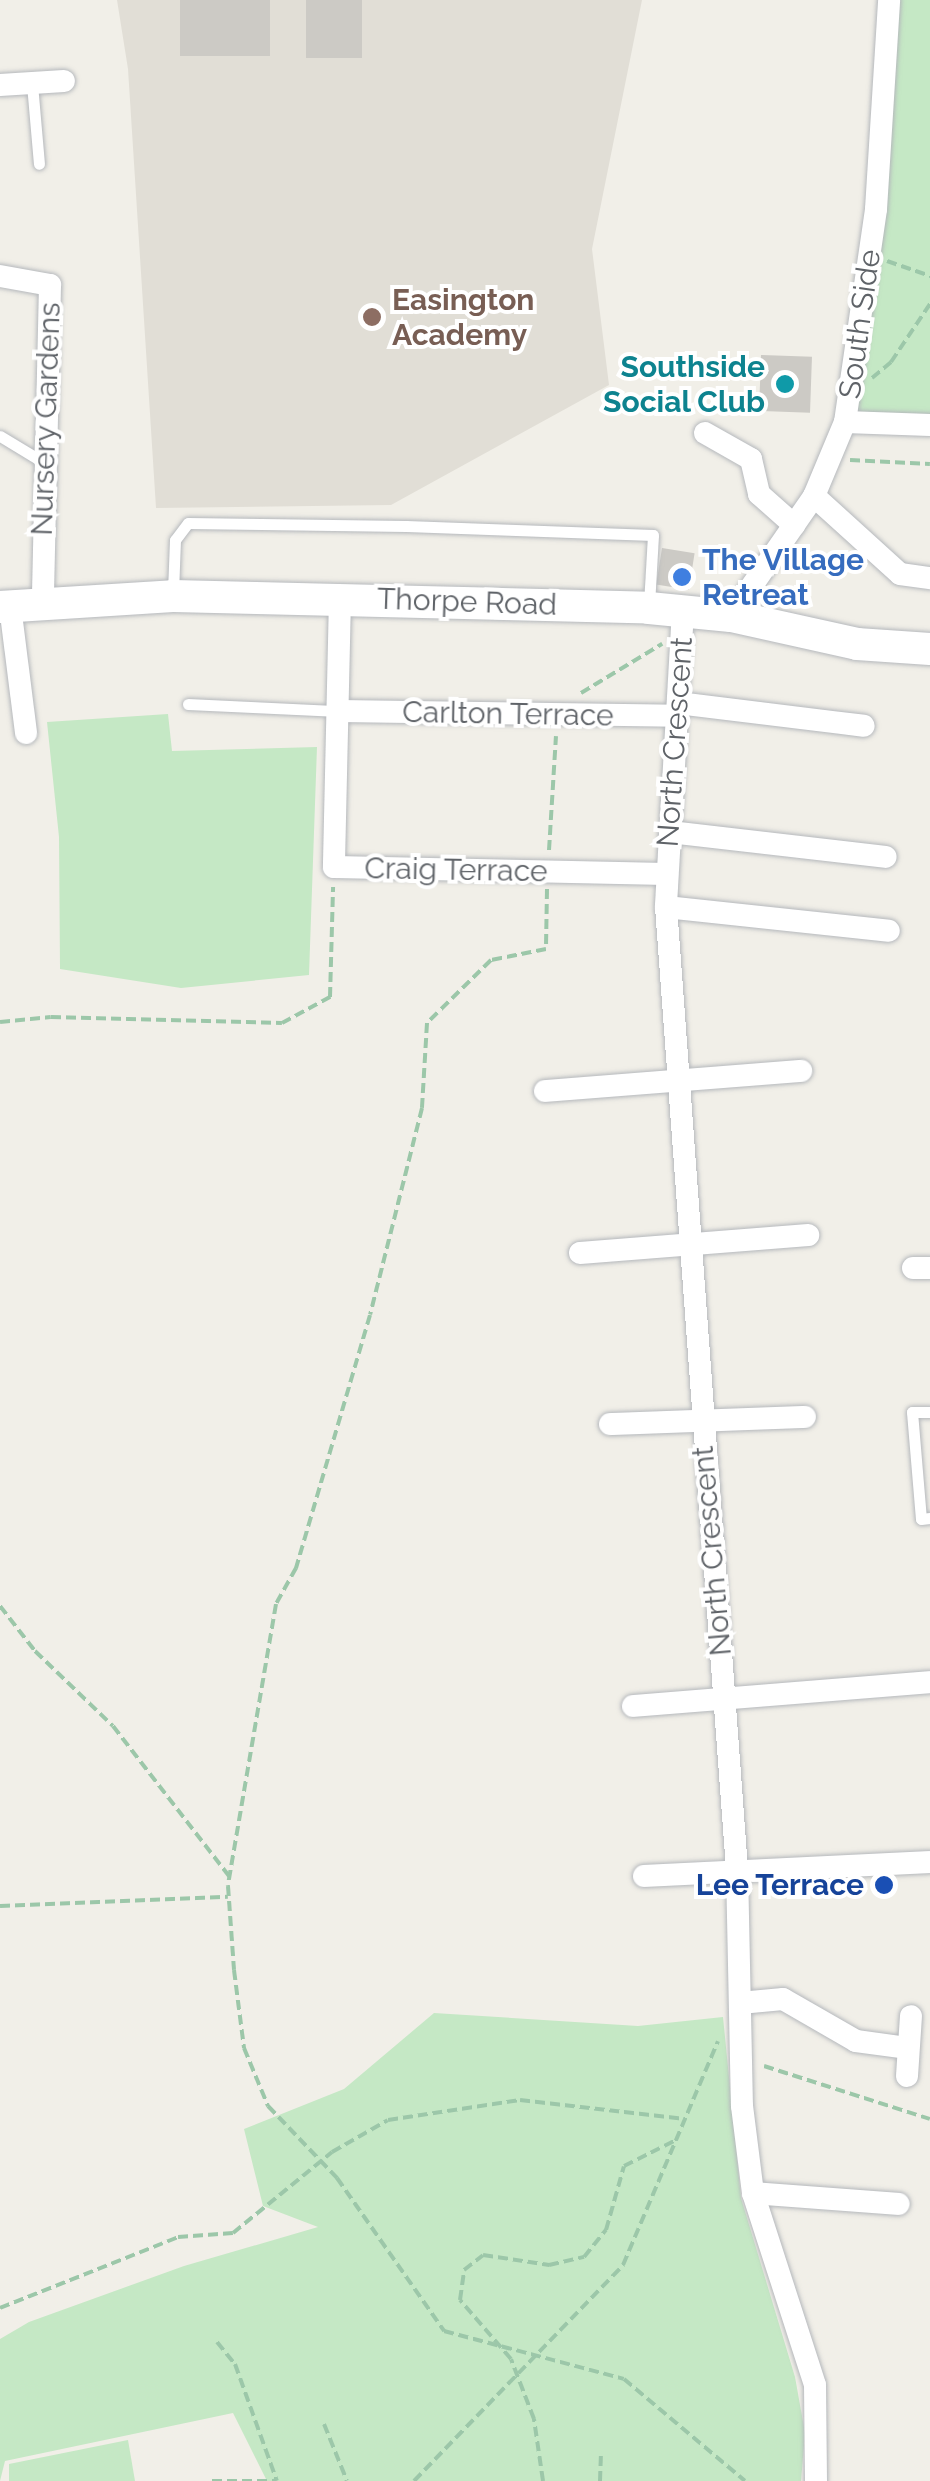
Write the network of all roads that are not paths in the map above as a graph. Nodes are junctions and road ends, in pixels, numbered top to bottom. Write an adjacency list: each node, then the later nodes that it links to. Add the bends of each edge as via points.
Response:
1 (888, 0): 7 (street, South Side, via 870,253)
2 (64, 81): 3 (street)
3 (32, 84): 4 (street); 5 (lane)
4 (0, 85)
5 (38, 164)
6 (0, 276): 11 (street, Nursery Gardens, via 50,285 50,420)
7 (845, 422): 8 (street); 12 (street, South Side)
8 (930, 426)
9 (705, 433): 13 (street, via 750,459 759,494)
10 (0, 436): 11 (lane)
11 (43, 462): 17 (street, Nursery Gardens)
12 (814, 496): 13 (street, South Side); 14 (street, via 900,574)
13 (794, 525): 20 (street, South Side)
14 (930, 578)
15 (173, 596): 16 (main road, Thorpe Road); 17 (main road, Thorpe Road); 18 (lane, via 175,540 188,523 406,526 653,536)
16 (340, 598): 18 (main road, Thorpe Road); 25 (street, Craig Terrace)
17 (17, 605): 22 (street, Nursery Gardens)
18 (649, 608): 19 (main road, Thorpe Road)
19 (683, 610): 20 (main road, Thorpe Road); 24 (street, North Crescent)
20 (731, 616): 21 (main road, Thorpe Road, via 857,644)
21 (930, 649)
22 (11, 702): 27 (street, Nursery Gardens)
23 (188, 704): 25 (lane)
24 (678, 710): 25 (street, Carlton Terrace); 26 (street, Carlton Terrace); 28 (street, North Crescent)
25 (340, 711): 30 (street, Craig Terrace, via 334,867)
26 (864, 726)
27 (26, 733)
28 (670, 832): 29 (street); 30 (street, North Crescent)
29 (886, 857)
30 (667, 874): 31 (street, North Crescent)
31 (666, 907): 32 (street); 34 (street, North Crescent)
32 (888, 931)
33 (800, 1071): 34 (street)
34 (679, 1080): 35 (street); 37 (street, North Crescent)
35 (545, 1091)
36 (808, 1235): 37 (street)
37 (690, 1246): 38 (street); 41 (street, North Crescent)
38 (580, 1252)
39 (930, 1412): 43 (lane, via 912,1412 921,1518)
40 (805, 1417): 41 (street)
41 (702, 1419): 42 (street); 45 (street, North Crescent)
42 (610, 1424)
43 (930, 1518)
44 (930, 1682): 45 (street)
45 (724, 1694): 46 (street); 48 (street, North Crescent)
46 (633, 1706)
47 (930, 1862): 48 (street)
48 (737, 1869): 49 (street); 50 (street, North Crescent)
49 (644, 1876)
50 (740, 2009): 52 (street, via 783,2000 856,2042); 54 (street, North Crescent)
51 (911, 2016): 52 (street)
52 (908, 2048): 53 (street)
53 (906, 2076)
54 (754, 2192): 55 (street); 56 (street, North Crescent, via 816,2385)
55 (899, 2204)
56 (816, 2481)

